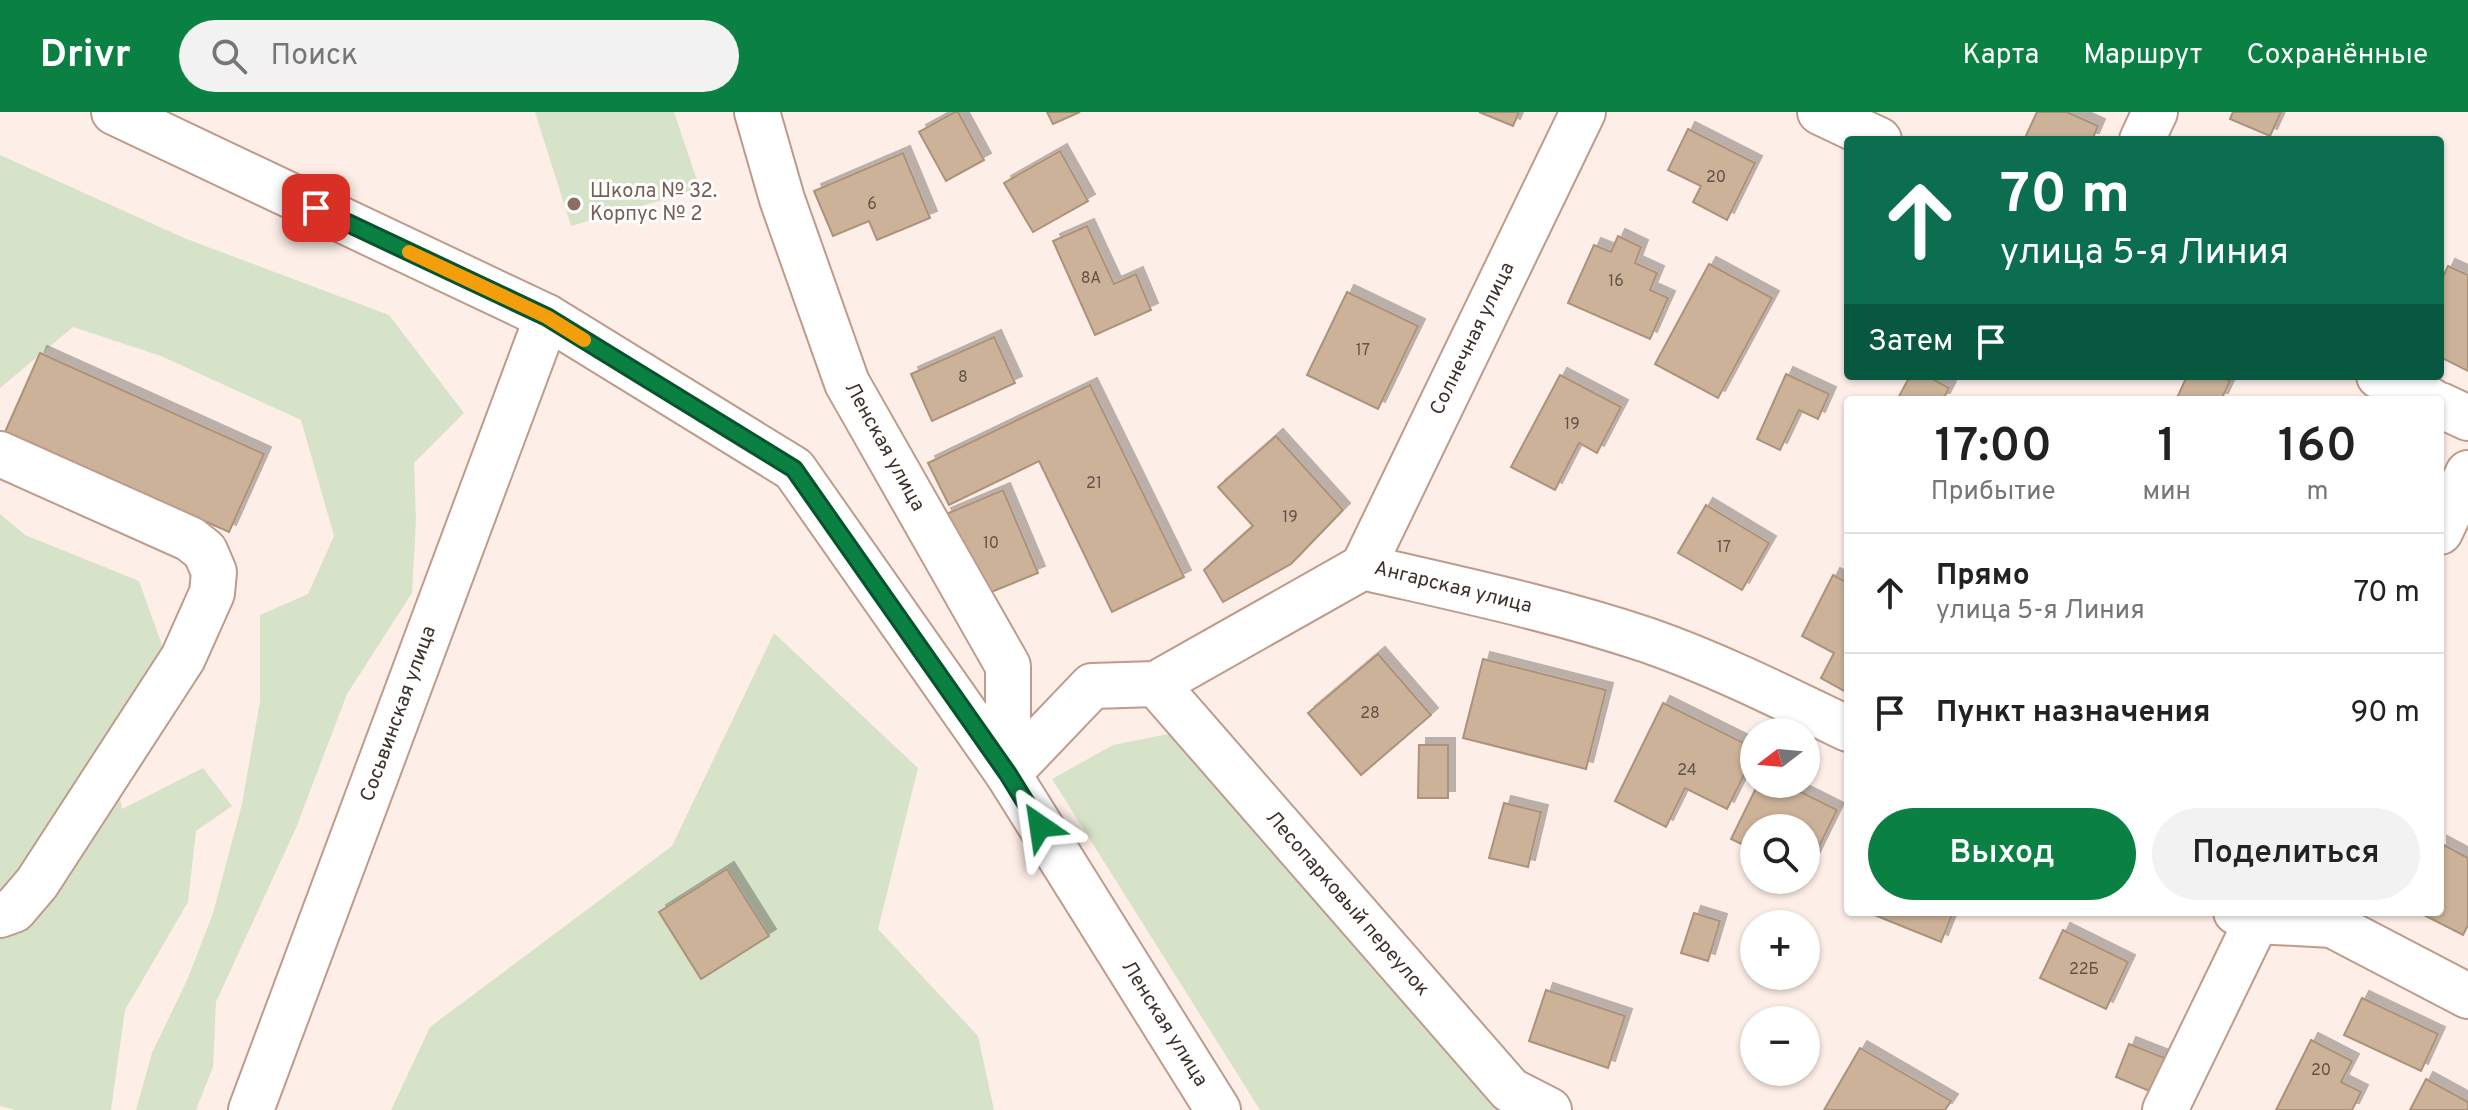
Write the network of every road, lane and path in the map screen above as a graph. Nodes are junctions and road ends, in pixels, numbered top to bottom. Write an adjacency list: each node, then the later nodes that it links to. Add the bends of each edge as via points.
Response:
1 (114, 112): 8 (street)
2 (757, 112): 19 (street, Ленская улица, via 847,383 1008,666)
3 (1583, 112): 16 (street, Солнечная улица)
4 (1820, 112): 6 (street)
5 (2155, 112): 7 (street)
6 (1871, 136)
7 (2144, 136)
8 (547, 317): 19 (street, Ленская улица, via 794,469); 24 (street, Сосьвинская улица)
9 (2388, 380): 10 (street)
10 (2422, 396)
11 (2444, 407): 12 (street)
12 (2468, 418)
13 (0, 454): 20 (street, via 190,539 205,551 214,572 212,593 183,658 37,883 14,910)
14 (2468, 473): 15 (street)
15 (2444, 524)
16 (1363, 567): 17 (street, Ангарская улица); 18 (street, Ангарская улица, via 1557,613 1648,641 1714,665)
17 (1156, 684): 19 (street, Ангарская улица, via 1092,686); 26 (street, Лесопарковый переулок, via 1510,1090)
18 (1844, 727)
19 (1008, 774): 25 (street, Ленская улица)
20 (0, 915)
21 (2251, 916): 27 (street)
22 (2259, 916): 23 (street, via 2332,925)
23 (2468, 996)
24 (251, 1110)
25 (1218, 1110)
26 (1549, 1110)
27 (2165, 1110)

